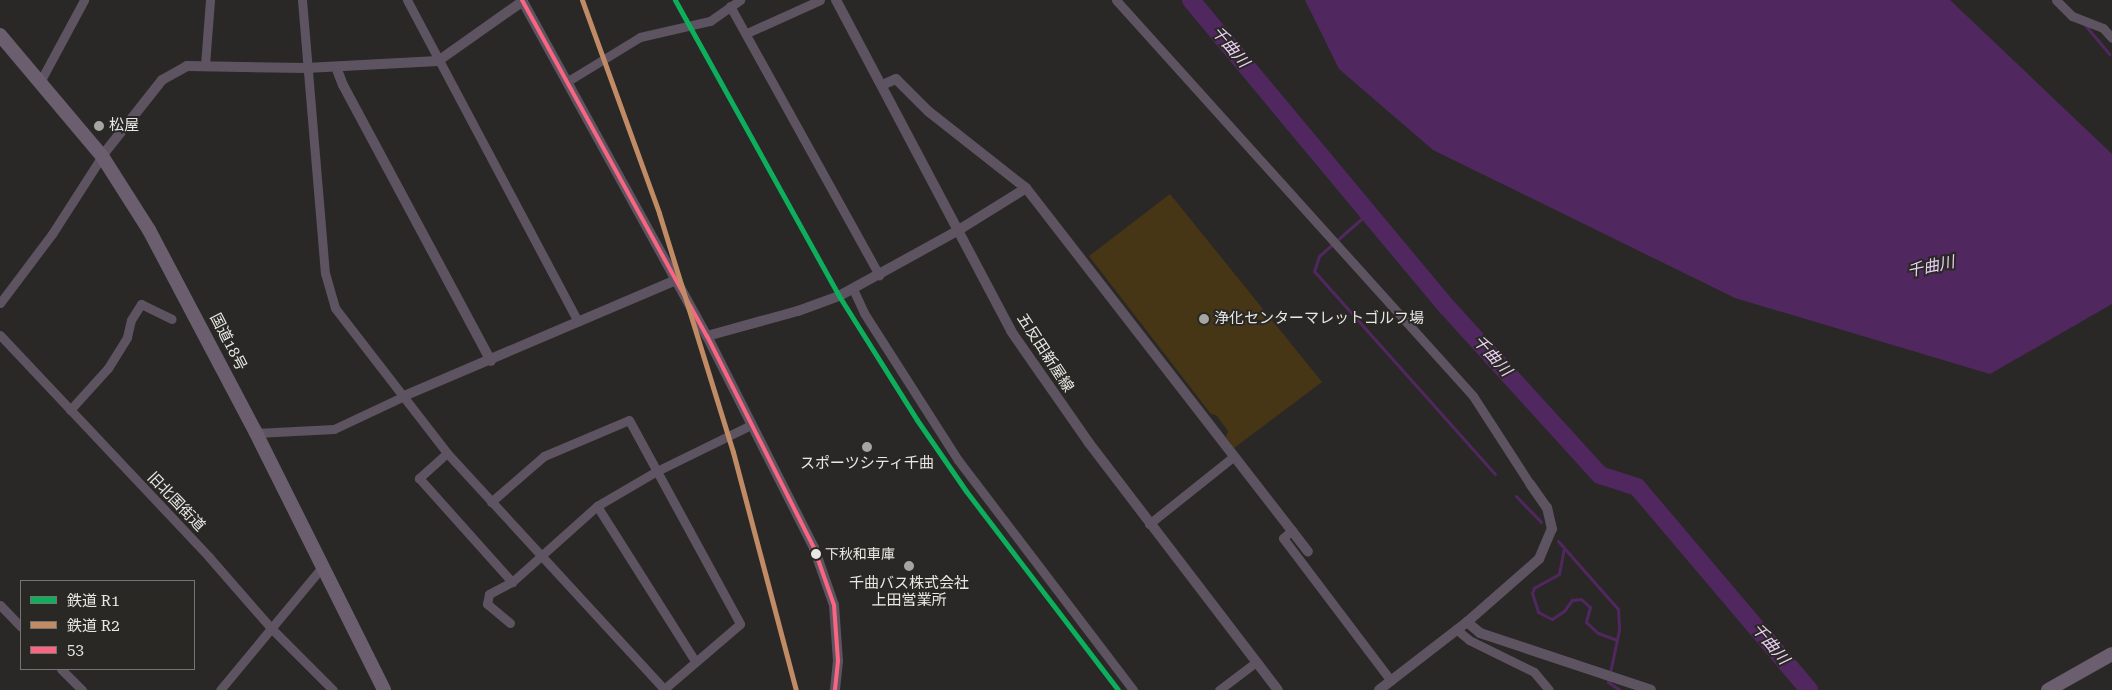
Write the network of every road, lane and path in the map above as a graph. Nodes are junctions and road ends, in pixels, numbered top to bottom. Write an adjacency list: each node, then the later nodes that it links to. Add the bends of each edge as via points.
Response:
1 (84, 0): 19 (street)
2 (210, 0): 16 (street)
3 (302, 0): 18 (street)
4 (407, 0): 15 (street)
5 (740, 0): 11 (street)
6 (820, 0): 12 (street)
7 (836, 0): 21 (street, 五反田新屋線)
8 (1116, 0): 41 (street, via 1473,396)
9 (2056, 0): 14 (street, via 2072,16 2103,28)
10 (522, 1): 15 (street); 20 (street)
11 (730, 6): 12 (street); 20 (street, via 704,23 640,37)
12 (747, 33): 25 (street)
13 (0, 36): 19 (highway, 国道18号)
14 (2112, 38)
15 (438, 60): 17 (street); 30 (street)
16 (205, 65): 18 (street); 22 (street, via 186,66 168,74)
17 (336, 66): 18 (street); 33 (street, via 343,85)
18 (306, 68): 34 (street, via 329,295 335,308)
19 (41, 80): 22 (highway, 国道18号)
20 (568, 80): 26 (street)
21 (882, 85): 23 (street, via 896,79 928,111); 24 (street, 五反田新屋線)
22 (102, 156): 28 (street, via 52,234); 37 (highway, 国道18号, via 175,274)
23 (1026, 188): 24 (street); 39 (street)
24 (956, 231): 25 (street); 44 (street, 五反田新屋線, via 1032,363)
25 (879, 276): 27 (street)
26 (674, 281): 30 (street); 32 (street)
27 (853, 289): 32 (street, via 798,311); 67 (street, via 864,313 958,460)
28 (0, 303)
29 (172, 319): 35 (street, via 141,304 131,320 127,337 108,368)
30 (578, 321): 33 (street)
31 (0, 335): 35 (street, 旧北国街道)
32 (707, 336): 36 (street)
33 (491, 361): 34 (street)
34 (404, 396): 37 (street, via 334,429); 38 (street)
35 (70, 410): 54 (street, 旧北国街道, via 209,557)
36 (750, 425): 40 (street); 66 (street, via 828,580 836,621 838,661)
37 (256, 433): 48 (highway, 国道18号)
38 (447, 452): 42 (street); 49 (street, via 420,478)
39 (1233, 457): 44 (street); 45 (street)
40 (657, 471): 42 (street, via 629,420 544,456); 43 (street); 57 (street, via 740,624)
41 (1530, 484): 52 (street, via 1550,516 1552,529 1546,548 1532,566)
42 (491, 502): 47 (street)
43 (597, 506): 47 (street); 57 (street)
44 (1150, 524): 58 (street, 五反田新屋線)
45 (1292, 530): 46 (street); 60 (street, via 1282,538)
46 (1308, 551)
47 (540, 556): 49 (street); 65 (street)
48 (323, 566): 54 (street); 64 (highway, 国道18号)
49 (512, 582): 51 (street, via 489,594 487,604)
50 (0, 605): 53 (street)
51 (510, 622)
52 (1467, 622): 55 (street); 72 (street, via 1480,633)
53 (20, 626)
54 (270, 627): 61 (street, 旧北国街道); 63 (street)
55 (1456, 629): 60 (street); 71 (street, via 1469,640 1534,672)
56 (2112, 654): 73 (highway)
57 (695, 661): 65 (street)
58 (1256, 662): 68 (street); 69 (street, 五反田新屋線)
59 (62, 670): 62 (street)
60 (1391, 681): 70 (street)
61 (329, 688)
62 (82, 690)
63 (220, 690)
64 (384, 690)
65 (664, 690)
66 (835, 690)
67 (1134, 690)
68 (1219, 690)
69 (1278, 690)
70 (1379, 690)
71 (1549, 690)
72 (1651, 690)
73 (2048, 690)

